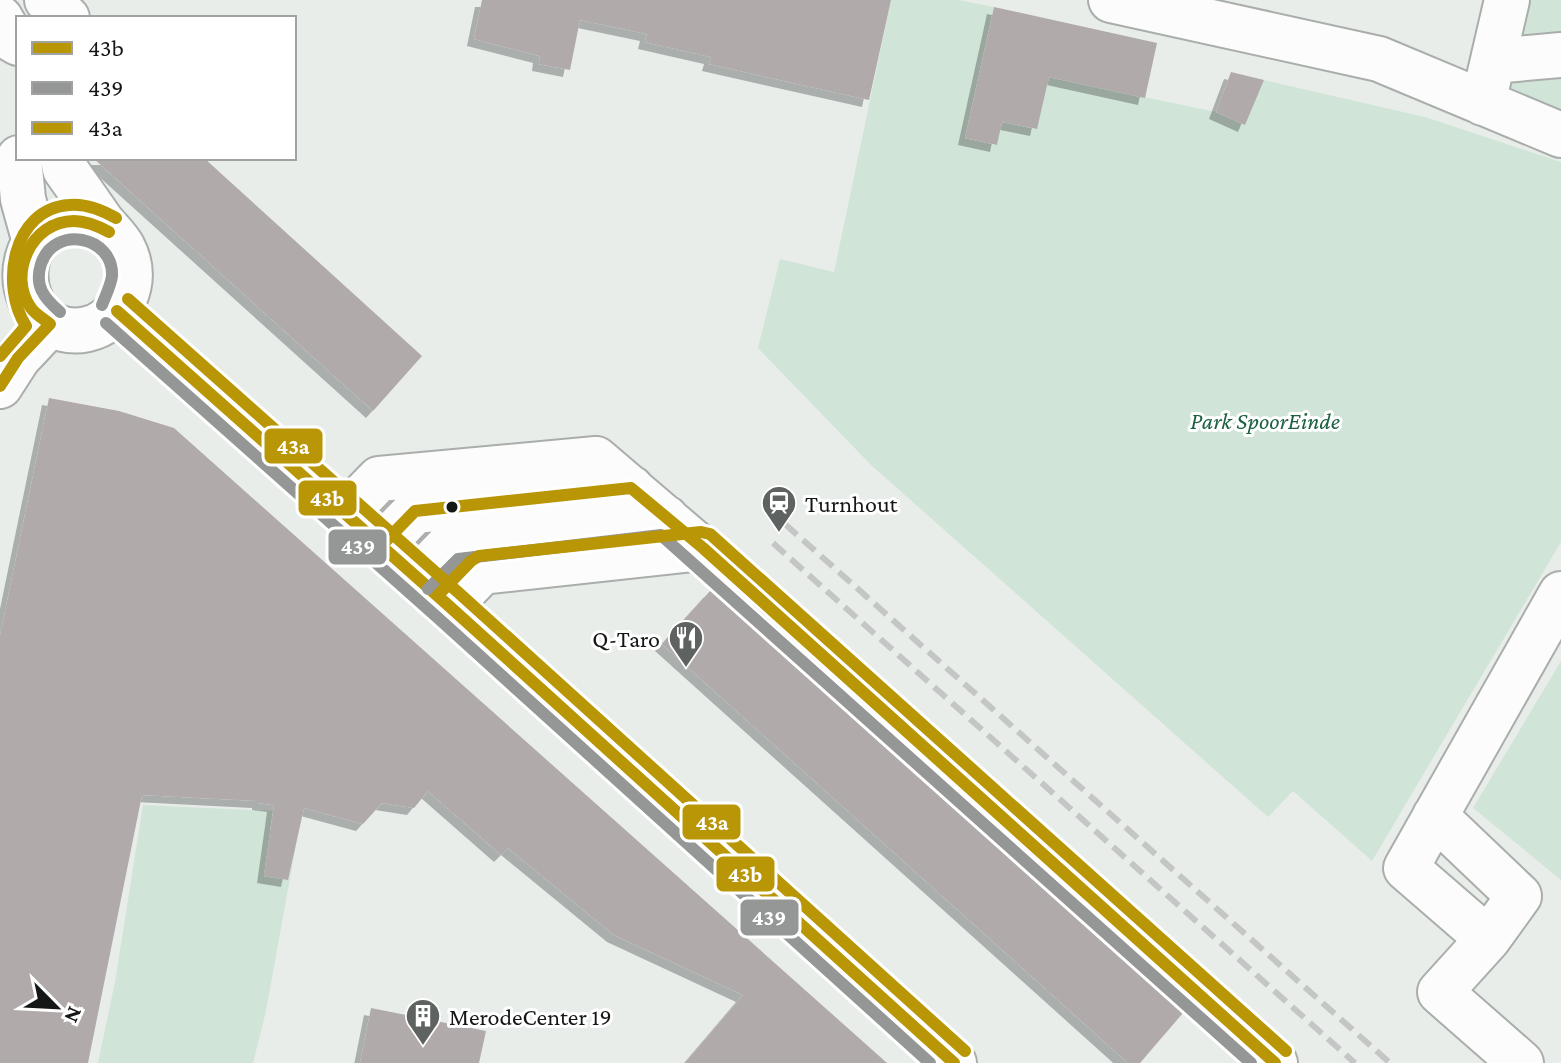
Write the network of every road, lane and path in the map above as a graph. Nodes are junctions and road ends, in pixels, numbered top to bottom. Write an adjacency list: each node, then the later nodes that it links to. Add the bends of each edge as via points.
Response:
1 (47, 0): 4 (street)
2 (1111, 0): 9 (street, via 1379,59)
3 (1507, 0): 8 (street)
4 (65, 16)
5 (0, 18): 6 (street)
6 (16, 42)
7 (1561, 55): 8 (street)
8 (1493, 61): 9 (street)
9 (1483, 103): 10 (street)
10 (1561, 135)
11 (19, 160): 14 (street)
12 (63, 160): 13 (street)
13 (109, 232): 14 (street, via 89,222 68,221); 15 (street, via 122,247 131,273)
14 (34, 239): 16 (street, via 23,258 21,285 30,308)
15 (117, 311): 16 (street, via 85,330); 19 (street)
16 (50, 324): 17 (street)
17 (0, 386)
18 (631, 488): 19 (street, via 596,459 379,479); 20 (street); 21 (street, via 415,511)
19 (345, 514): 21 (street)
20 (666, 518): 22 (street, via 450,544); 24 (street, via 715,559 482,572)
21 (381, 546): 22 (street)
22 (417, 578): 24 (street)
23 (1561, 594): 25 (street)
24 (449, 606): 28 (street)
25 (1435, 816): 26 (street, via 1406,868); 26 (street, via 1519,896)
26 (1488, 939): 30 (street, via 1440,992)
27 (1200, 995): 29 (street)
28 (954, 1063)
29 (1275, 1063)
30 (1521, 1063)

